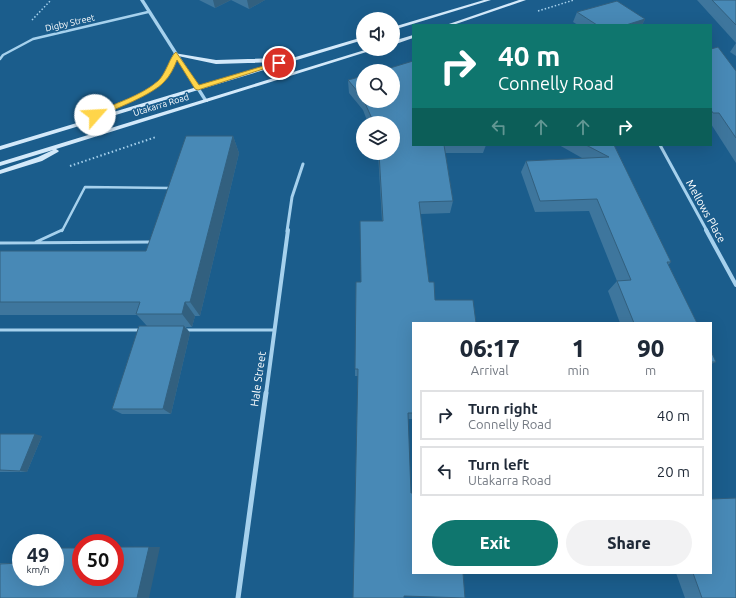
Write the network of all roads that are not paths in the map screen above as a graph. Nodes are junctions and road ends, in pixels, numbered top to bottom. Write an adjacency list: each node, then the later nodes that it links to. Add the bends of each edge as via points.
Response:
1 (142, 0): 4 (street)
2 (489, 0): 6 (main road)
3 (524, 0): 5 (main road)
4 (148, 12): 10 (street); 12 (street, Digby Street, via 33,39)
5 (451, 24)
6 (400, 27)
7 (412, 36): 9 (main road)
8 (356, 40): 13 (main road, Utakarra Road)
9 (400, 41)
10 (176, 54): 13 (main road, via 228,63); 14 (street); 16 (main road, via 162,81 150,90)
11 (356, 54): 15 (main road, Utakarra Road)
12 (0, 59)
13 (293, 59): 14 (main road, Utakarra Road)
14 (198, 88): 15 (street); 16 (main road, Utakarra Road)
15 (206, 101): 17 (main road, Utakarra Road)
16 (72, 126): 19 (main road, Utakarra Road)
17 (82, 139): 20 (main road, Utakarra Road); 22 (main road, via 40,159)
18 (661, 146): 27 (street, Mellows Place)
19 (0, 148)
20 (0, 164)
21 (303, 164): 31 (street, Hale Street, via 292,197)
22 (0, 172)
23 (168, 194): 25 (lane, via 170,187 85,187 62,231)
24 (155, 236): 25 (lane, via 153,242)
25 (36, 242): 26 (lane)
26 (0, 243)
27 (736, 285)
28 (0, 330): 29 (lane)
29 (149, 330)
30 (180, 330): 31 (lane)
31 (274, 330): 32 (street, Hale Street)
32 (238, 598)

